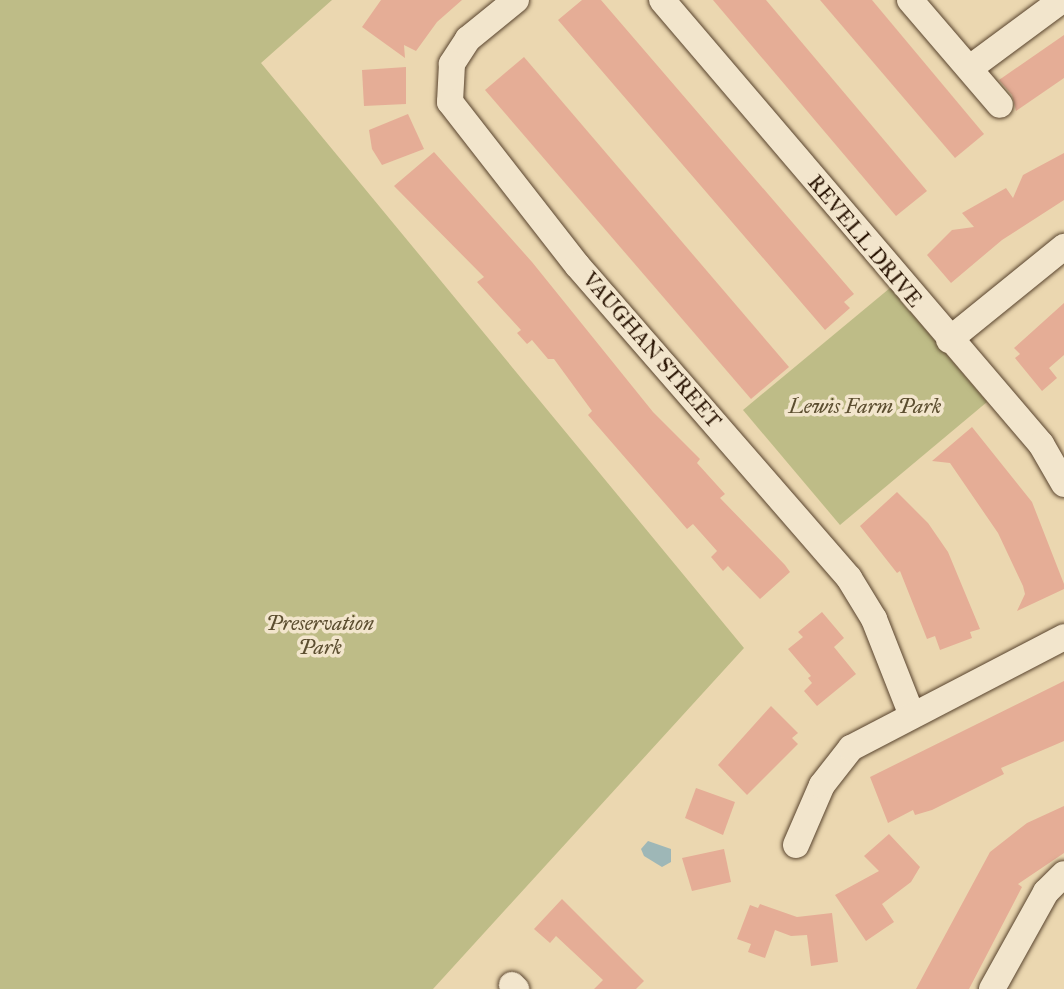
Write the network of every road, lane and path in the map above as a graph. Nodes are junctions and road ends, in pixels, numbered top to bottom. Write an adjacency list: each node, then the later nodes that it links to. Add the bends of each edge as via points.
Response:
1 (516, 0): 11 (street, VAUGHAN STREET, via 468,39 452,64 450,102 578,265 849,578 874,619)
2 (662, 0): 8 (street, REVELL DRIVE)
3 (910, 0): 5 (street)
4 (1062, 0): 5 (street)
5 (970, 68): 6 (street)
6 (1000, 105)
7 (1064, 247): 8 (street)
8 (949, 340): 9 (street, REVELL DRIVE, via 1041,444)
9 (1064, 484)
10 (1064, 637): 11 (street)
11 (911, 713): 12 (street, via 851,748 822,785)
12 (796, 845)
13 (1064, 874): 14 (street, via 1046,892)
14 (992, 989)

